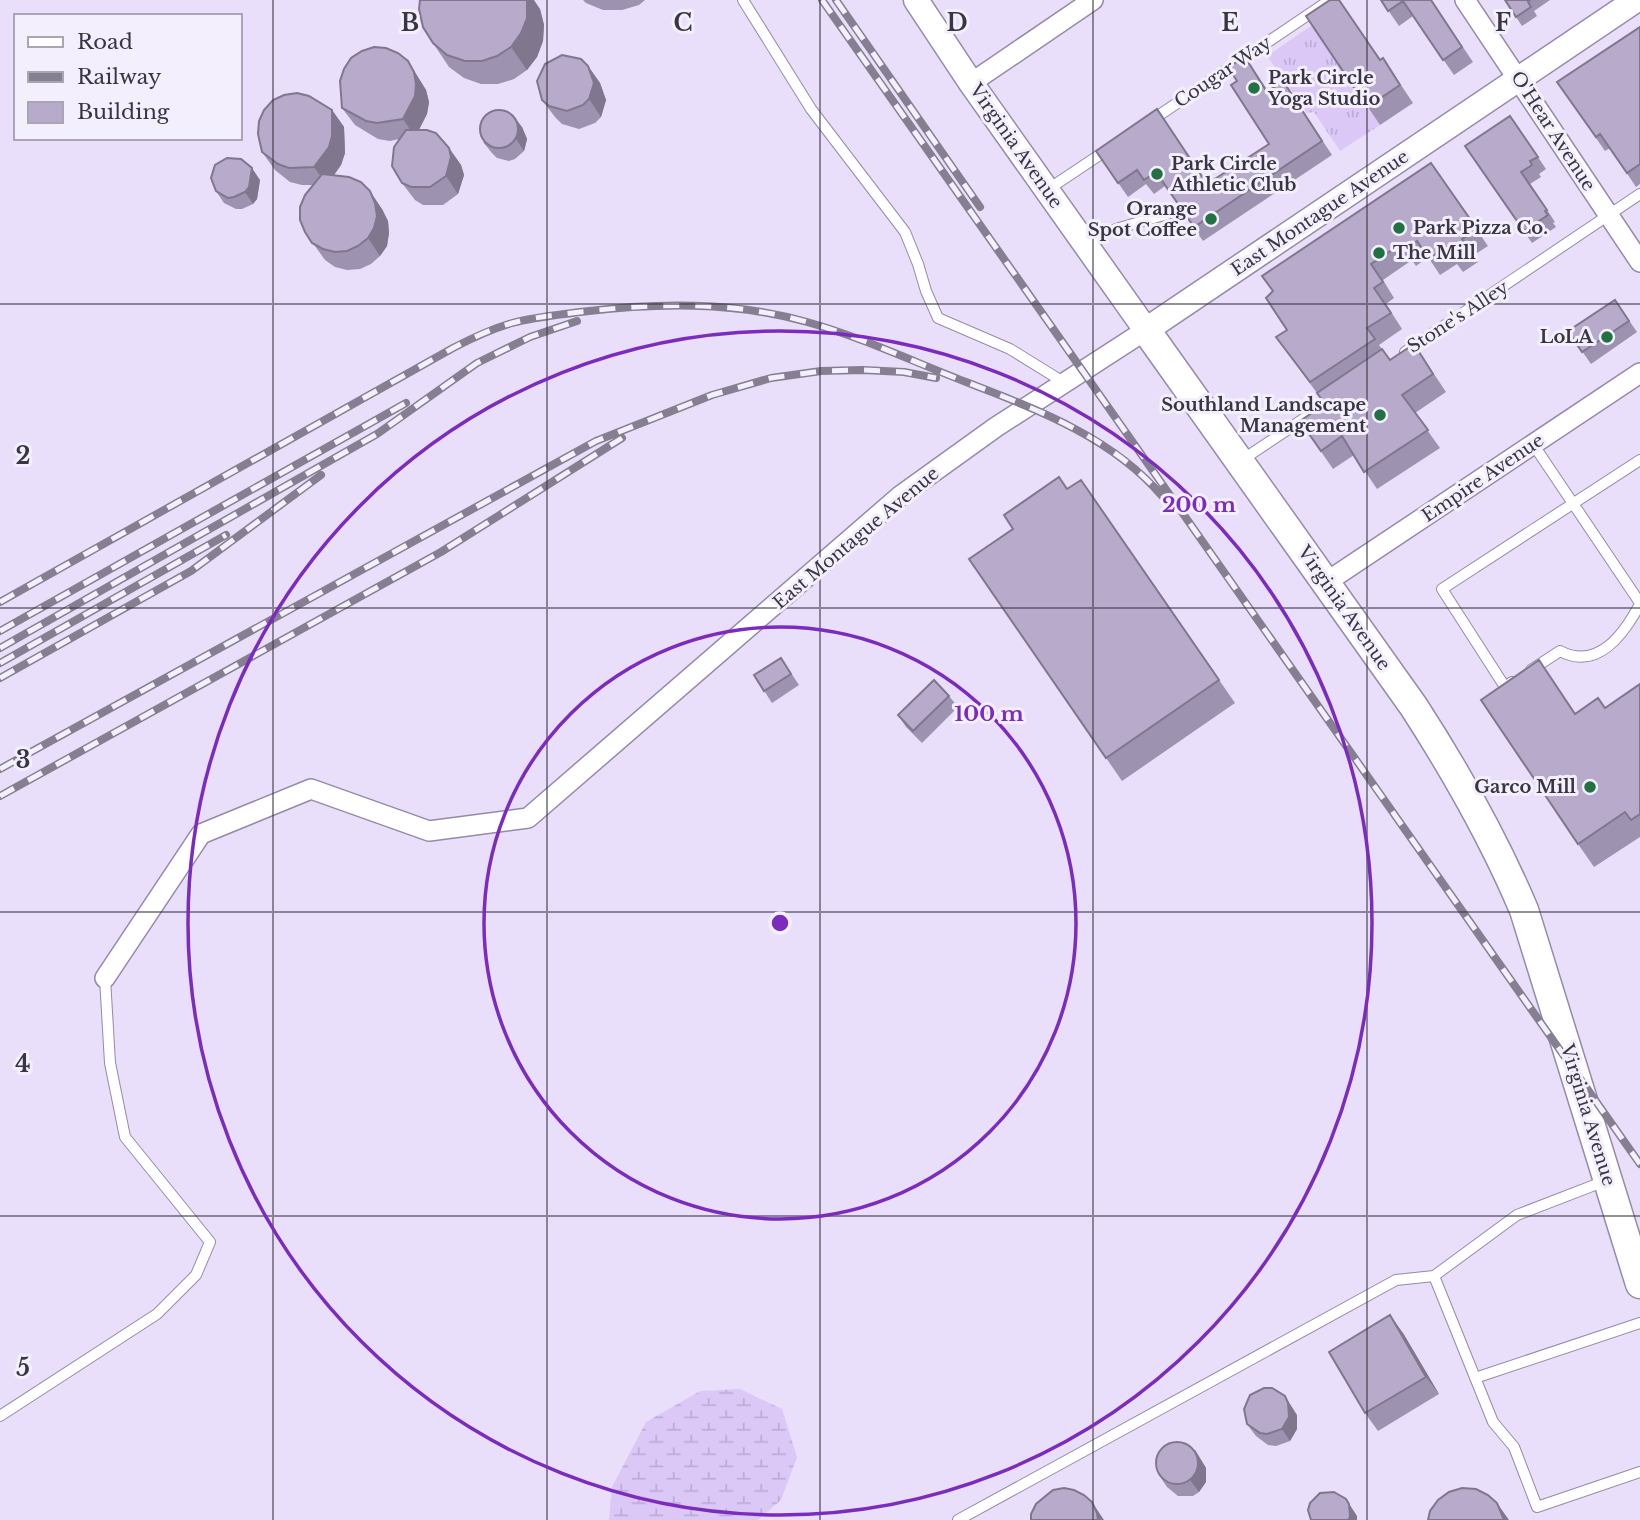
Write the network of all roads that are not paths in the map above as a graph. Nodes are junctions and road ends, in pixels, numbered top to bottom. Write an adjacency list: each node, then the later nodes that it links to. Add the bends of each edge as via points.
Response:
1 (743, 0): 20 (lane, via 811,109 905,232 938,318 1010,349)
2 (916, 0): 8 (street, Virginia Avenue)
3 (1093, 0): 8 (street)
4 (1330, 0): 9 (lane, Cougar Way)
5 (1465, 0): 7 (street, O'Hear Avenue)
6 (1636, 0): 7 (street, East Montague Avenue)
7 (1518, 79): 14 (street, O'Hear Avenue); 17 (street, East Montague Avenue)
8 (971, 82): 11 (street, Virginia Avenue)
9 (1143, 126)
10 (1121, 141): 11 (lane)
11 (1046, 191): 15 (street, Virginia Avenue)
12 (1640, 194): 14 (lane, Stone's Alley)
13 (1174, 212): 15 (lane)
14 (1608, 215): 16 (street, O'Hear Avenue); 18 (lane, Stone's Alley)
15 (1083, 242): 17 (street, Virginia Avenue)
16 (1640, 262)
17 (1146, 330): 20 (street, East Montague Avenue); 24 (main road, Virginia Avenue)
18 (1393, 360)
19 (1640, 373): 22 (street, Empire Avenue)
20 (1065, 383): 28 (street, East Montague Avenue, via 900,496 528,818 429,831 311,789 201,834)
21 (1323, 406): 24 (lane)
22 (1533, 444): 25 (lane); 26 (street, Empire Avenue)
23 (1640, 460): 25 (lane)
24 (1240, 461): 26 (main road, Virginia Avenue)
25 (1573, 504): 27 (lane); 27 (lane, via 1442,590 1505,687 1560,651 1574,658 1593,655 1610,645)
26 (1325, 583): 29 (main road, Virginia Avenue, via 1438,744 1505,866 1524,910)
27 (1640, 604)
28 (105, 978): 34 (lane, via 110,1063 125,1137 210,1242 196,1275 158,1314)
29 (1608, 1180): 30 (lane, via 1517,1215); 31 (main road, Virginia Avenue)
30 (1434, 1276): 33 (lane); 36 (lane, via 1396,1280)
31 (1640, 1283)
32 (1640, 1323): 33 (lane)
33 (1475, 1378): 35 (lane, via 1493,1422 1514,1447 1537,1507)
34 (0, 1416)
35 (1640, 1472)
36 (958, 1520)

